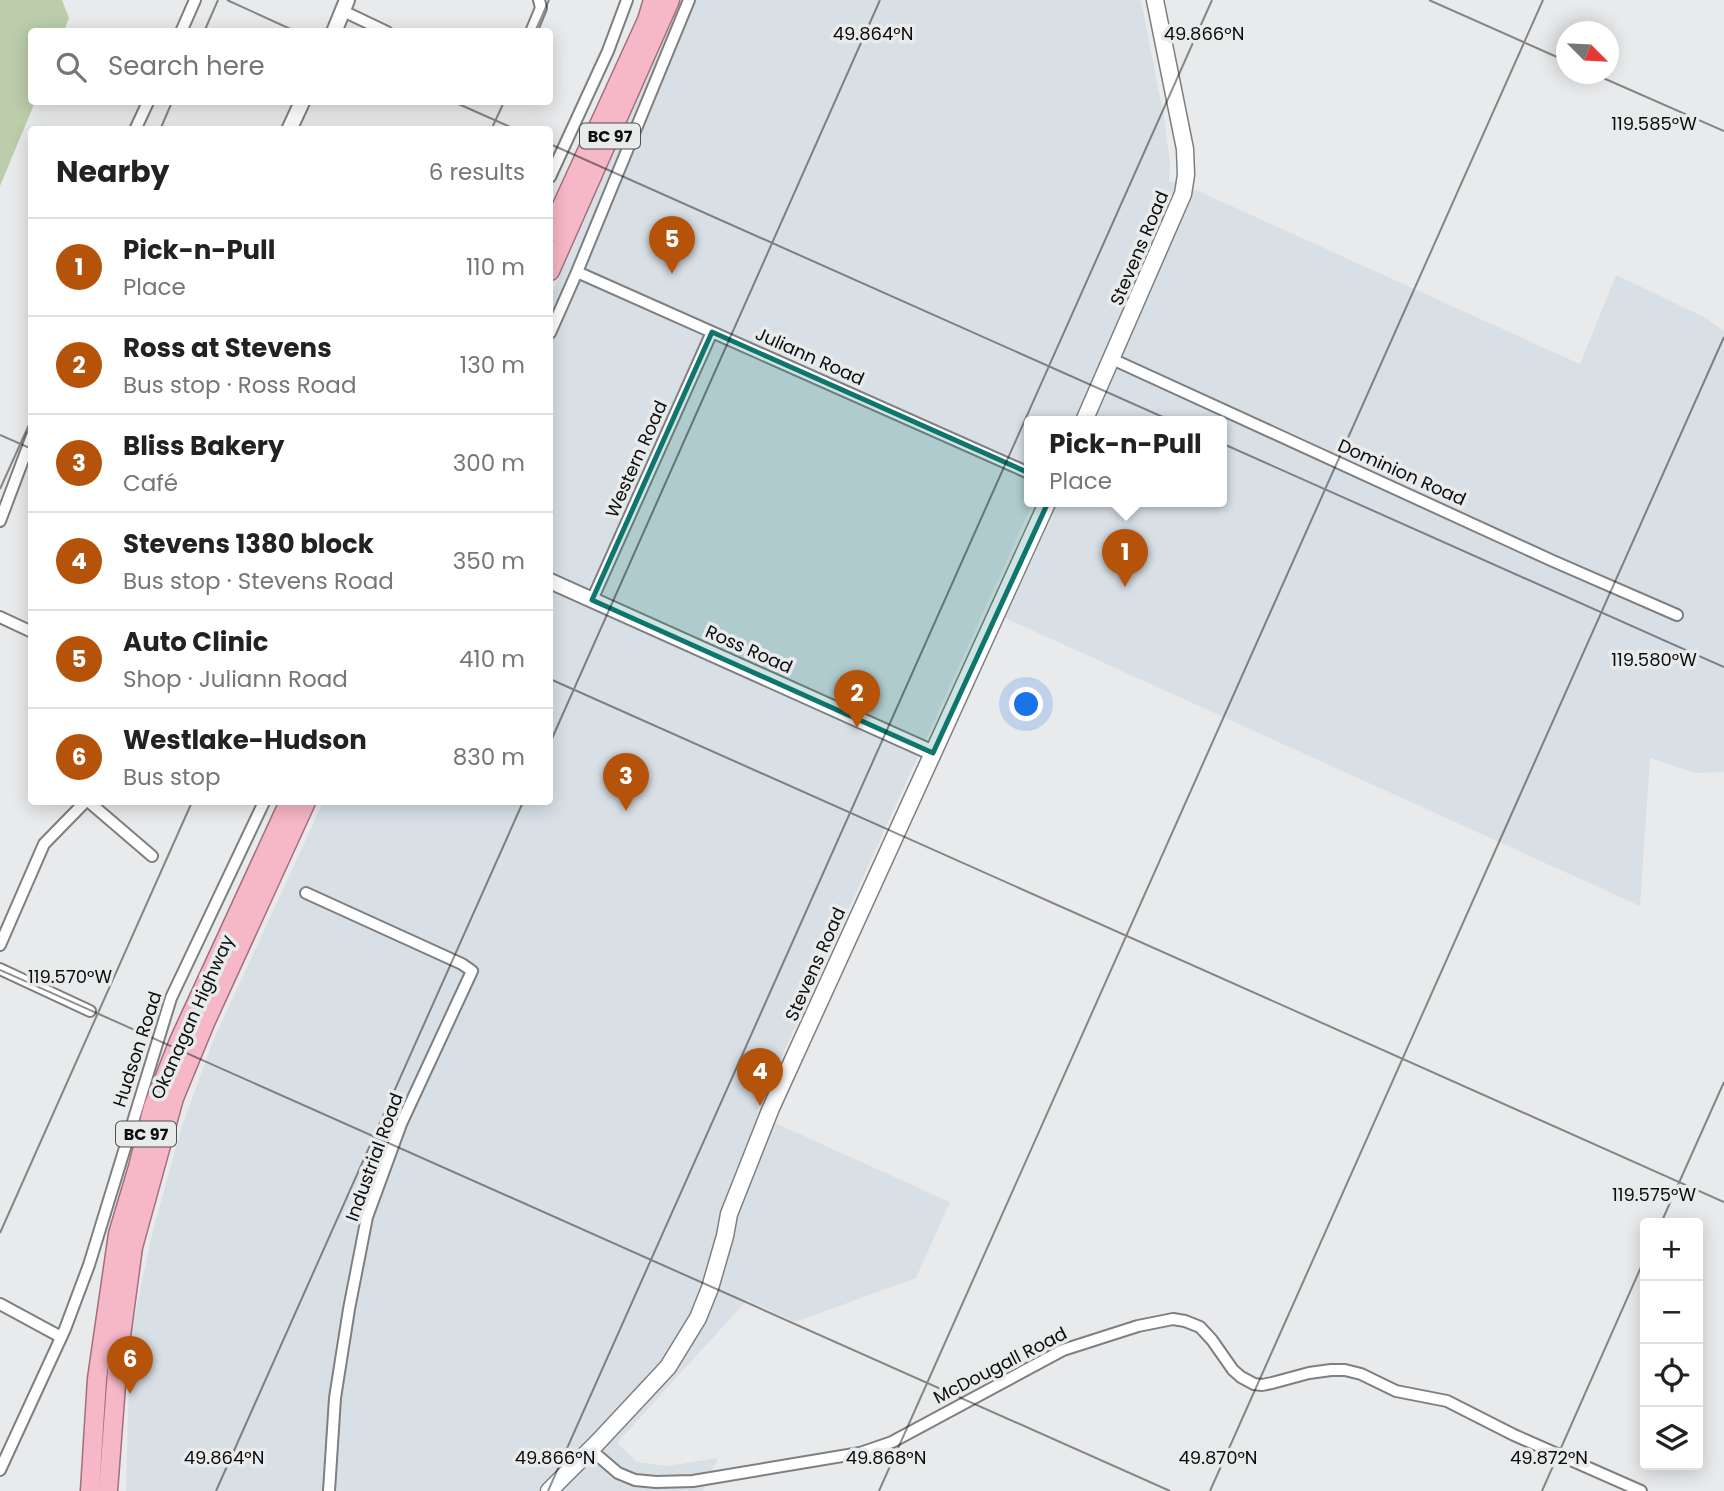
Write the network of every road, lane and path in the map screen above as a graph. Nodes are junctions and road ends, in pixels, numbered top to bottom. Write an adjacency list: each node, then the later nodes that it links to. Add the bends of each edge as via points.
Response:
1 (195, 0): 9 (street)
2 (539, 0): 12 (street, via 541,8)
3 (627, 0): 17 (street)
4 (653, 0): 18 (highway, BC 97)
5 (670, 0): 19 (highway, BC 97)
6 (689, 0): 20 (street)
7 (1155, 0): 23 (main road, Stevens Road, via 1185,149 1184,194)
8 (345, 5): 10 (street); 11 (street)
9 (183, 28)
10 (336, 28)
11 (381, 28)
12 (533, 28)
13 (147, 105): 15 (street)
14 (301, 105): 16 (street)
15 (137, 126)
16 (291, 126)
17 (553, 170)
18 (553, 225)
19 (553, 264)
20 (577, 272): 21 (street); 22 (street, Juliann Road)
21 (553, 327)
22 (712, 332): 26 (street, Juliann Road); 30 (street, Western Road)
23 (1112, 359): 24 (main road, Stevens Road); 31 (street, Dominion Road)
24 (1086, 416)
25 (28, 447): 28 (street)
26 (1024, 471)
27 (1045, 507): 34 (main road, Stevens Road)
28 (0, 521)
29 (553, 583): 30 (street, Ross Road)
30 (592, 600): 34 (street, Ross Road)
31 (1677, 615)
32 (0, 617): 33 (street)
33 (28, 630)
34 (933, 752): 47 (main road, Stevens Road, via 771,1108 729,1214 698,1318 668,1367)
35 (84, 805): 42 (street, via 44,844)
36 (91, 805): 40 (street)
37 (263, 805): 46 (street, Hudson Road, via 171,998 89,1265)
38 (288, 805): 49 (highway, Okanagan Highway / BC 97, via 153,1107 118,1234 97,1379)
39 (305, 805): 50 (highway, Okanagan Highway / BC 97, via 174,1098 133,1247 118,1358)
40 (152, 856)
41 (306, 893): 51 (street, Industrial Road, via 472,971 401,1124 367,1217 335,1398)
42 (0, 945)
43 (0, 969): 44 (street)
44 (90, 1011)
45 (0, 1304): 46 (street)
46 (61, 1338): 48 (street, Hudson Road)
47 (590, 1449): 52 (main road, Stevens Road); 53 (street, McDougall Road, via 618,1473 656,1482 693,1481 860,1453 892,1442 1063,1350 1172,1319 1200,1327 1247,1381 1262,1385 1331,1370 1361,1374 1396,1391 1447,1401)
48 (0, 1470)
49 (90, 1491)
50 (108, 1491)
51 (329, 1491)
52 (549, 1491)
53 (1641, 1491)

